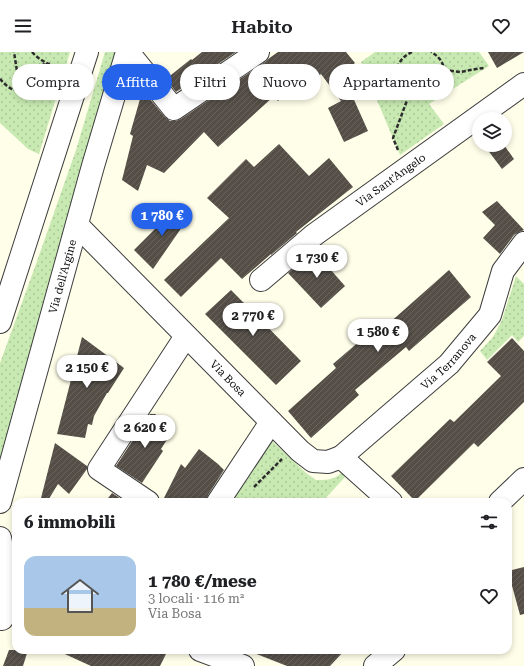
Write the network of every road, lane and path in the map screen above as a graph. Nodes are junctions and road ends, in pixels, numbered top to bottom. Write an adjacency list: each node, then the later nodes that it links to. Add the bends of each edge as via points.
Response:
1 (14, 52): 8 (path)
2 (32, 52): 9 (path)
3 (87, 52): 22 (street)
4 (127, 52): 5 (street, via 174,109); 19 (street, Via dell'Argine)
5 (258, 52)
6 (412, 52): 10 (path, via 407,54)
7 (431, 52): 11 (path, via 438,56)
8 (16, 64)
9 (48, 64)
10 (400, 64)
11 (442, 64)
12 (484, 68): 13 (path)
13 (454, 71)
14 (0, 79): 16 (path)
15 (524, 84): 21 (street, Via Sant'Angelo, via 314,235)
16 (12, 90)
17 (407, 100): 18 (path)
18 (393, 138)
19 (76, 225): 23 (street, Via Bosa); 33 (street, Via dell'Argine)
20 (524, 243): 26 (street, Via Terranova, via 503,271 490,315 449,364)
21 (261, 280)
22 (0, 322)
23 (186, 336): 24 (street, Via Bosa); 29 (street, via 99,469)
24 (271, 422): 25 (street, Via Bosa); 30 (street)
25 (295, 446): 26 (street, Via Bosa, via 313,461 328,462); 28 (path)
26 (341, 457): 31 (street)
27 (524, 479): 32 (street)
28 (250, 491)
29 (142, 498)
30 (221, 498)
31 (387, 498)
32 (504, 498)
33 (0, 502)
34 (0, 538): 35 (street, via 8,576)
35 (6, 617)
36 (211, 654): 38 (street)
37 (389, 654): 39 (street)
38 (243, 666)
39 (375, 666)

